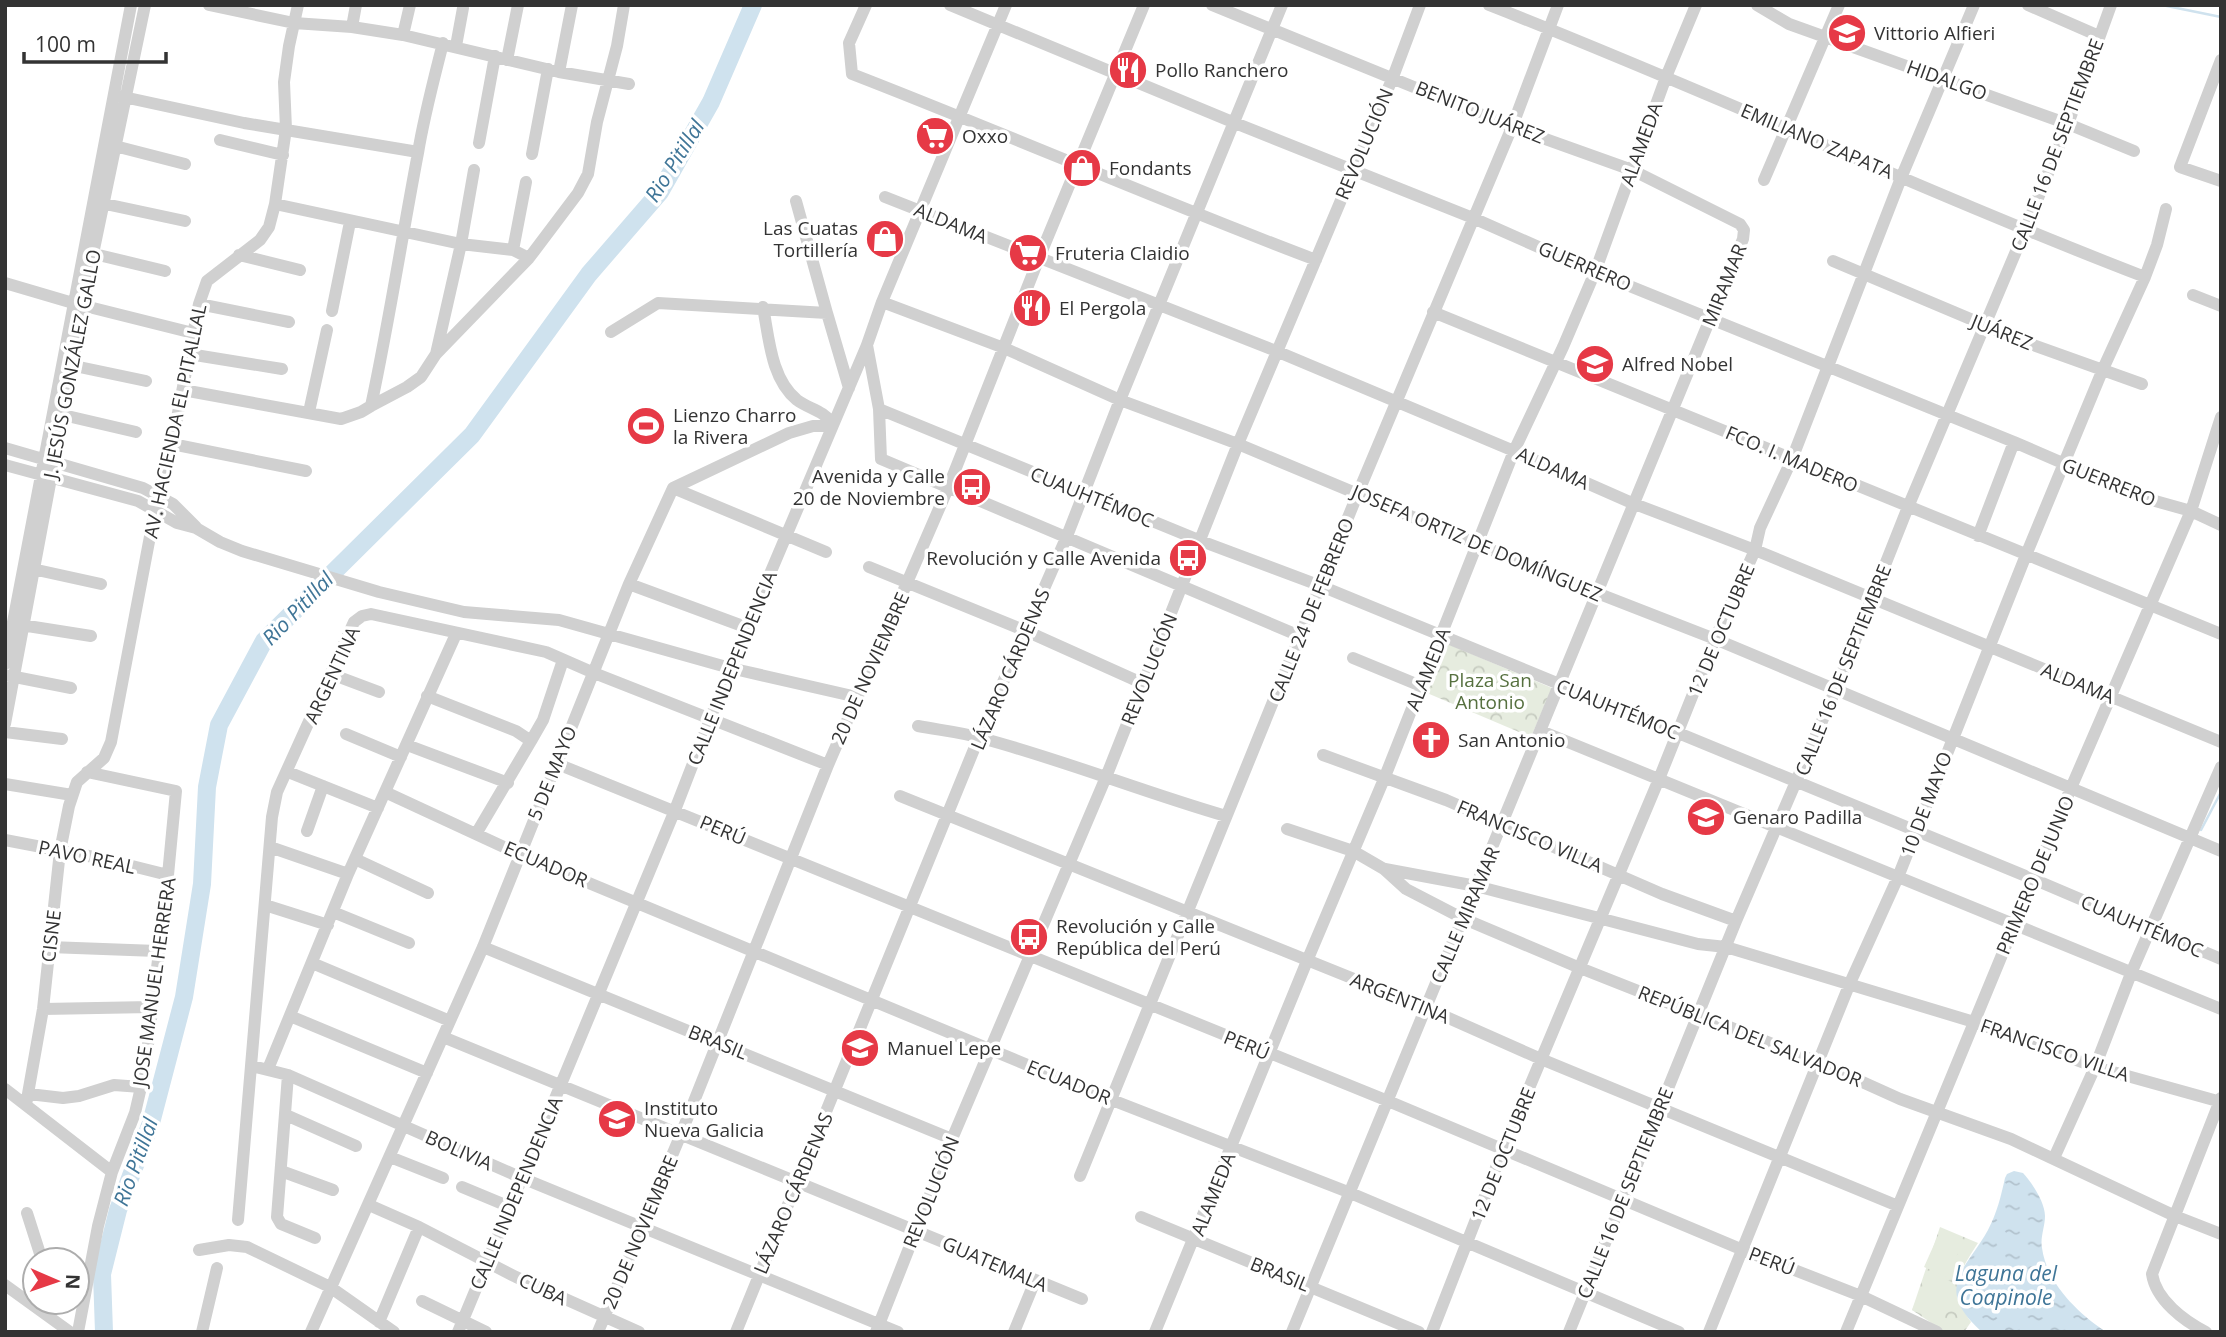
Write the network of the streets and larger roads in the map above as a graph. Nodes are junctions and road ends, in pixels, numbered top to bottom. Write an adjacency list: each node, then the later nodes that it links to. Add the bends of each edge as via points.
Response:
1 (131, 5): 45 (street, J. JESÚS GONZÁLEZ GALLO)
2 (145, 5): 45 (street, J. JESÚS GONZÁLEZ GALLO)
3 (209, 5): 26 (street)
4 (298, 5): 26 (street, AV. HACIENDA EL PITALLAL)
5 (356, 5): 28 (street)
6 (410, 5): 31 (street)
7 (518, 5): 36 (street)
8 (572, 5): 38 (street)
9 (624, 5): 43 (street)
10 (866, 5): 46 (street, via 849,43 852,74)
11 (950, 5): 27 (street, GUERRERO)
12 (1006, 5): 27 (street, CALLE INDEPENDENCIA)
13 (1144, 5): 39 (street, 20 DE NOVIEMBRE)
14 (1212, 5): 30 (street, BENITO JUÁREZ)
15 (1282, 5): 30 (street, LÁZARO CÁRDENAS)
16 (1420, 5): 40 (street, REVOLUCIÓN)
17 (1489, 5): 29 (street, EMILIANO ZAPATA)
18 (1558, 5): 29 (street, CALLE 24 DE FEBRERO)
19 (1696, 5): 41 (street, ALAMEDA)
20 (1757, 5): 33 (street, HIDALGO, via 1789,24)
21 (1839, 5): 33 (street)
22 (1974, 5): 42 (street, 12 DE OCTUBRE)
23 (2028, 5): 32 (street)
24 (2111, 5): 32 (street, CALLE 16 DE SEPTIEMBRE)
25 (463, 8): 35 (street)
26 (294, 23): 28 (street); 50 (street, AV. HACIENDA EL PITALLAL, via 284,82)
27 (998, 26): 39 (street, GUERRERO); 46 (street, CALLE INDEPENDENCIA)
28 (352, 27): 31 (street)
29 (1548, 28): 41 (street, EMILIANO ZAPATA); 49 (street, CALLE 24 DE FEBRERO)
30 (1272, 31): 40 (street, BENITO JUÁREZ); 47 (street, LÁZARO CÁRDENAS)
31 (403, 35): 34 (street)
32 (2099, 36): 48 (street, CALLE 16 DE SEPTIEMBRE)
33 (1826, 37): 42 (street, HIDALGO); 51 (street)
34 (443, 43): 35 (street); 56 (street)
35 (456, 46): 36 (street)
36 (501, 58): 38 (street); 53 (street)
37 (2221, 60): 66 (street, via 2180,167)
38 (554, 70): 43 (street); 57 (street)
39 (1117, 73): 47 (street, GUERRERO); 60 (street, 20 DE NOVIEMBRE)
40 (1393, 77): 49 (street, BENITO JUÁREZ); 62 (street, REVOLUCIÓN)
41 (1666, 77): 51 (street, EMILIANO ZAPATA); 63 (street, ALAMEDA)
42 (1945, 79): 48 (street, HIDALGO); 64 (street, 12 DE OCTUBRE)
43 (608, 80): 44 (street); 84 (street, via 588,174)
44 (629, 84)
45 (120, 97): 50 (street); 54 (street, J. JESÚS GONZÁLEZ GALLO)
46 (958, 115): 60 (street); 73 (street, CALLE INDEPENDENCIA)
47 (1235, 123): 62 (street, GUERRERO); 74 (street, LÁZARO CÁRDENAS)
48 (2068, 124): 55 (street, HIDALGO); 78 (street, CALLE 16 DE SEPTIEMBRE)
49 (1512, 127): 63 (street, BENITO JUÁREZ); 75 (street, CALLE 24 DE FEBRERO)
50 (286, 129): 56 (street); 58 (street, AV. HACIENDA EL PITALLAL)
51 (1785, 129): 64 (street, EMILIANO ZAPATA); 65 (street)
52 (220, 140): 58 (street)
53 (479, 143)
54 (110, 145): 59 (street); 70 (street, J. JESÚS GONZÁLEZ GALLO)
55 (2134, 151)
56 (418, 152): 79 (street)
57 (532, 154)
58 (283, 155): 71 (street, AV. HACIENDA EL PITALLAL)
59 (185, 163)
60 (1077, 166): 74 (street); 85 (street, 20 DE NOVIEMBRE)
61 (474, 170): 80 (street)
62 (1354, 170): 75 (street, GUERRERO); 86 (street, REVOLUCIÓN)
63 (1632, 170): 90 (street, ALAMEDA); 104 (street, MIRAMAR, via 1742,226 1743,239)
64 (1901, 178): 78 (street, EMILIANO ZAPATA); 91 (street, 12 DE OCTUBRE)
65 (1764, 180)
66 (2221, 181)
67 (526, 182): 81 (street)
68 (885, 197): 73 (street, ALDAMA)
69 (796, 201): 103 (street)
70 (98, 202): 76 (street); 82 (street, J. JESÚS GONZÁLEZ GALLO)
71 (275, 204): 77 (street); 83 (street, AV. HACIENDA EL PITALLAL, via 260,240)
72 (2166, 209): 92 (street, 10 DE MAYO)
73 (920, 211): 85 (street, ALDAMA); 95 (street, CALLE INDEPENDENCIA)
74 (1197, 215): 86 (street); 97 (street, LÁZARO CÁRDENAS)
75 (1473, 218): 90 (street, GUERRERO); 102 (street, CALLE 24 DE FEBRERO)
76 (185, 222)
77 (350, 222): 79 (street); 101 (street)
78 (2025, 230): 92 (street, EMILIANO ZAPATA); 106 (street, CALLE 16 DE SEPTIEMBRE)
79 (404, 233): 80 (street); 126 (street)
80 (461, 244): 81 (street); 114 (street)
81 (513, 250): 84 (street)
82 (88, 253): 89 (street); 98 (street, J. JESÚS GONZÁLEZ GALLO)
83 (239, 255): 88 (street); 96 (street, AV. HACIENDA EL PITALLAL, via 207,281)
84 (529, 258): 114 (street)
85 (1038, 258): 97 (street, ALDAMA); 111 (street, 20 DE NOVIEMBRE)
86 (1316, 260): 112 (street, REVOLUCIÓN)
87 (1832, 261): 91 (street, JUÁREZ)
88 (300, 270)
89 (164, 271)
90 (1595, 272): 104 (street, GUERRERO); 115 (street, ALAMEDA)
91 (1865, 275): 106 (street, JUÁREZ); 117 (street, 12 DE OCTUBRE)
92 (2145, 277): 119 (street, 10 DE MAYO)
93 (5, 284): 98 (street)
94 (2193, 295): 99 (street)
95 (882, 302): 110 (street, CALLE INDEPENDENCIA); 111 (street, JOSEFA ORTIZ DE DOMÍNGUEZ)
96 (199, 304): 105 (street); 109 (street, AV. HACIENDA EL PITALLAL)
97 (1158, 304): 112 (street, ALDAMA); 124 (street, LÁZARO CÁRDENAS)
98 (78, 305): 109 (street); 116 (street, J. JESÚS GONZÁLEZ GALLO)
99 (2221, 306)
100 (763, 307): 103 (street); 108 (street, via 658,303); 133 (street, via 769,348 782,383 797,400 820,411)
101 (332, 311)
102 (1433, 312): 115 (street, FCO. I. MADERO); 125 (street, CALLE 24 DE FEBRERO)
103 (827, 313): 122 (street)
104 (1711, 317): 117 (street, GUERRERO); 128 (street, MIRAMAR)
105 (289, 322)
106 (1986, 326): 119 (street, JUÁREZ); 131 (street, CALLE 16 DE SEPTIEMBRE)
107 (327, 330): 129 (street)
108 (611, 332)
109 (193, 333): 113 (street, AV. HACIENDA EL PITALLAL)
110 (867, 345): 122 (street, CALLE INDEPENDENCIA); 127 (street)
111 (1004, 348): 124 (street, JOSEFA ORTIZ DE DOMÍNGUEZ); 138 (street, 20 DE NOVIEMBRE)
112 (1276, 351): 125 (street, ALDAMA); 137 (street, REVOLUCIÓN)
113 (189, 354): 118 (street); 123 (street, AV. HACIENDA EL PITALLAL)
114 (436, 354): 126 (street, via 421,377)
115 (1556, 362): 128 (street, FCO. I. MADERO); 140 (street, ALAMEDA)
116 (67, 364): 120 (street); 130 (street, J. JESÚS GONZÁLEZ GALLO); 141 (street, J. JESÚS GONZÁLEZ GALLO)
117 (1827, 365): 131 (street, GUERRERO); 142 (street, 12 DE OCTUBRE)
118 (282, 369)
119 (2104, 369): 121 (street, JUÁREZ); 143 (street, 10 DE MAYO)
120 (146, 381)
121 (2142, 384)
122 (849, 388): 133 (street, CALLE INDEPENDENCIA)
123 (183, 390): 129 (street); 136 (street, AV. HACIENDA EL PITALLAL)
124 (1120, 400): 137 (street, JOSEFA ORTIZ DE DOMÍNGUEZ); 150 (street, LÁZARO CÁRDENAS)
125 (1396, 403): 140 (street, ALDAMA); 149 (street, CALLE 24 DE FEBRERO)
126 (371, 406): 129 (street, via 341,419)
127 (879, 409): 138 (street, CUAUHTÉMOC); 148 (street, via 881,459)
128 (1673, 409): 142 (street, FCO. I. MADERO); 152 (street, MIRAMAR)
129 (309, 412)
130 (63, 415): 134 (street); 141 (street, J. JESÚS GONZÁLEZ GALLO)
131 (1947, 416): 135 (street, GUERRERO); 153 (street, CALLE 16 DE SEPTIEMBRE)
132 (2221, 417): 155 (street, PRIMERO DE JUNIO)
133 (833, 425): 147 (street, via 789,433); 158 (street, CALLE INDEPENDENCIA)
134 (136, 432)
135 (2014, 442): 143 (street, GUERRERO); 161 (street)
136 (172, 444): 145 (street); 151 (street, AV. HACIENDA EL PITALLAL)
137 (1238, 444): 149 (street, JOSEFA ORTIZ DE DOMÍNGUEZ); 162 (street, REVOLUCIÓN)
138 (965, 445): 148 (street, 20 DE NOVIEMBRE); 150 (street, CUAUHTÉMOC)
139 (5, 448): 141 (street)
140 (1514, 450): 152 (street, ALDAMA); 163 (street, ALAMEDA)
141 (49, 459): 146 (street, J. JESÚS GONZÁLEZ GALLO); 151 (street)
142 (1792, 459): 153 (street, FCO. I. MADERO); 164 (street, 12 DE OCTUBRE, via 1760,528)
143 (2065, 464): 155 (street, GUERRERO, via 2141,497); 166 (street, 10 DE MAYO)
144 (5, 465): 146 (street)
145 (306, 471)
146 (47, 475): 154 (street); 168 (street, J. JESÚS GONZÁLEZ GALLO)
147 (674, 488): 158 (street); 171 (street, 5 DE MAYO)
148 (948, 488): 159 (street); 169 (street, 20 DE NOVIEMBRE)
149 (1358, 493): 163 (street, JOSEFA ORTIZ DE DOMÍNGUEZ); 173 (street, CALLE 24 DE FEBRERO)
150 (1084, 494): 159 (street, LÁZARO CÁRDENAS); 162 (street, CUAUHTÉMOC)
151 (159, 495): 154 (street, AV. HACIENDA EL PITALLAL); 157 (street)
152 (1632, 503): 160 (street, MIRAMAR); 164 (street, ALDAMA)
153 (1908, 507): 161 (street, FCO. I. MADERO); 175 (street, CALLE 16 DE SEPTIEMBRE)
154 (155, 510): 157 (street); 221 (street, AV. HACIENDA EL PITALLAL, via 111,742 104,758)
155 (2191, 511): 156 (street, GUERRERO); 176 (street, PRIMERO DE JUNIO)
156 (2221, 525)
157 (196, 528): 182 (street, via 220,542 379,592 464,612 559,620)
158 (787, 536): 165 (street); 178 (street, CALLE INDEPENDENCIA)
159 (1067, 536): 172 (street); 179 (street, LÁZARO CÁRDENAS)
160 (1620, 536): 174 (street, CALLE MIRAMAR)
161 (1978, 536): 166 (street, FCO. I. MADERO)
162 (1201, 541): 172 (street, REVOLUCIÓN); 173 (street, CUAUHTÉMOC)
163 (1479, 543): 174 (street, JOSEFA ORTIZ DE DOMÍNGUEZ); 184 (street, ALAMEDA)
164 (1755, 550): 175 (street, ALDAMA); 186 (street, 12 DE OCTUBRE)
165 (826, 552)
166 (2026, 555): 176 (street, FCO. I. MADERO); 187 (street, 10 DE MAYO)
167 (869, 567): 169 (street)
168 (29, 568): 170 (street); 177 (street, J. JESÚS GONZÁLEZ GALLO)
169 (908, 583): 179 (street); 203 (street, 20 DE NOVIEMBRE)
170 (101, 584)
171 (629, 584): 178 (street); 182 (street, 5 DE MAYO)
172 (1182, 585): 185 (street); 195 (street, REVOLUCIÓN)
173 (1321, 586): 184 (street, CUAUHTÉMOC); 185 (street, CALLE 24 DE FEBRERO)
174 (1598, 593): 186 (street, JOSEFA ORTIZ DE DOMÍNGUEZ); 196 (street, CALLE MIRAMAR)
175 (1872, 599): 187 (street, ALDAMA); 199 (street, CALLE 16 DE SEPTIEMBRE)
176 (2151, 606): 181 (street, FCO. I. MADERO); 202 (street, PRIMERO DE JUNIO)
177 (19, 624): 183 (street); 190 (street, J. JESÚS GONZÁLEZ GALLO); 194 (street, J. JESÚS GONZÁLEZ GALLO)
178 (748, 628): 191 (street, CALLE INDEPENDENCIA)
179 (1026, 631): 195 (street); 211 (street, LÁZARO CÁRDENAS)
180 (456, 634): 189 (street, ARGENTINA, via 546,652); 193 (street, ARGENTINA, via 371,614 362,616); 201 (street)
181 (2221, 634)
182 (608, 635): 191 (street); 192 (street, 5 DE MAYO)
183 (91, 636)
184 (1442, 636): 196 (street, CUAUHTÉMOC); 197 (street, ALAMEDA)
185 (1301, 637): 236 (street, CALLE 24 DE FEBRERO)
186 (1715, 639): 199 (street, JOSEFA ORTIZ DE DOMÍNGUEZ); 209 (street, 12 DE OCTUBRE)
187 (1988, 648): 202 (street, ALDAMA); 212 (street, 10 DE MAYO)
188 (1353, 658): 197 (street)
189 (563, 660): 192 (street, ARGENTINA); 214 (street)
190 (5, 664)
191 (730, 668): 203 (street); 204 (street, CALLE INDEPENDENCIA)
192 (594, 673): 204 (street, ARGENTINA); 218 (street, 5 DE MAYO)
193 (331, 674): 200 (street); 222 (street, ARGENTINA)
194 (10, 676): 198 (street); 205 (street, J. JESÚS GONZÁLEZ GALLO)
195 (1144, 684): 223 (street, REVOLUCIÓN)
196 (1560, 685): 207 (street, CALLE MIRAMAR); 209 (street, CUAUHTÉMOC)
197 (1421, 686): 224 (street, ALAMEDA)
198 (71, 688)
199 (1835, 691): 212 (street, JOSEFA ORTIZ DE DOMÍNGUEZ); 226 (street, CALLE 16 DE SEPTIEMBRE)
200 (379, 692)
201 (427, 696): 214 (street); 216 (street)
202 (2111, 696): 215 (street, ALDAMA); 230 (street, PRIMERO DE JUNIO)
203 (857, 697): 219 (street, 20 DE NOVIEMBRE)
204 (710, 718): 219 (street, ARGENTINA); 235 (street, CALLE INDEPENDENCIA)
205 (5, 724)
206 (918, 726): 211 (street)
207 (1541, 731): 225 (street); 238 (street, CALLE MIRAMAR)
208 (5, 732): 213 (street)
209 (1678, 733): 225 (street, 12 DE OCTUBRE); 226 (street, CUAUHTÉMOC)
210 (346, 734): 216 (street)
211 (979, 737): 223 (street); 237 (street, LÁZARO CÁRDENAS)
212 (1952, 738): 230 (street, JOSEFA ORTIZ DE DOMÍNGUEZ); 242 (street, 10 DE MAYO)
213 (62, 739)
214 (531, 741): 227 (street)
215 (2221, 742)
216 (404, 751): 227 (street); 231 (street)
217 (1323, 755): 224 (street, FRANCISCO VILLA)
218 (555, 763): 235 (street, PERÚ); 250 (street, 5 DE MAYO)
219 (828, 765): 251 (street, 20 DE NOVIEMBRE)
220 (2221, 767): 244 (street)
221 (87, 772): 232 (street, CISNE); 257 (street, JOSE MANUEL HERRERA, via 176,791)
222 (288, 772): 229 (street); 246 (street, ARGENTINA, via 277,792)
223 (1106, 777): 236 (street); 253 (street, REVOLUCIÓN)
224 (1384, 779): 238 (street, FRANCISCO VILLA); 248 (street, ALAMEDA)
225 (1659, 779): 239 (street); 256 (street, 12 DE OCTUBRE)
226 (1797, 782): 239 (street, CALLE 16 DE SEPTIEMBRE); 242 (street, CUAUHTÉMOC)
227 (508, 783): 243 (street)
228 (5, 784): 232 (street)
229 (323, 786): 234 (street); 241 (street)
230 (2071, 788): 244 (street, JOSEFA ORTIZ DE DOMÍNGUEZ); 259 (street, PRIMERO DE JUNIO)
231 (385, 792): 234 (street); 243 (street, ECUADOR)
232 (72, 795): 247 (street, CISNE)
233 (900, 796): 237 (street, ARGENTINA)
234 (378, 808): 252 (street)
235 (675, 810): 251 (street, PERÚ); 262 (street, CALLE INDEPENDENCIA)
236 (1226, 816): 266 (street, CALLE 24 DE FEBRERO)
237 (948, 817): 253 (street, ARGENTINA); 264 (street, LÁZARO CÁRDENAS)
238 (1503, 826): 256 (street, FRANCISCO VILLA); 260 (street, CALLE MIRAMAR)
239 (1777, 827): 258 (street); 269 (street, CALLE 16 DE SEPTIEMBRE)
240 (1287, 829): 248 (street, REPÚBLICA DEL SALVADOR)
241 (307, 831)
242 (1916, 831): 258 (street, 10 DE MAYO); 259 (street, CUAUHTÉMOC)
243 (476, 834): 250 (street, ECUADOR)
244 (2190, 839): 249 (street, JOSEFA ORTIZ DE DOMÍNGUEZ); 272 (street)
245 (5, 841): 247 (street, PAVO REAL)
246 (270, 847): 255 (street); 263 (street, ARGENTINA)
247 (60, 851): 257 (street, PAVO REAL); 274 (street, CISNE)
248 (1353, 851): 254 (street, REPÚBLICA DEL SALVADOR); 281 (street, ALAMEDA)
249 (2221, 851)
250 (519, 854): 262 (street, ECUADOR); 275 (street, 5 DE MAYO)
251 (790, 858): 264 (street, PERÚ); 277 (street, 20 DE NOVIEMBRE)
252 (355, 859): 255 (street); 261 (street)
253 (1068, 865): 266 (street, ARGENTINA); 279 (street, REVOLUCIÓN)
254 (1384, 869): 260 (street, FRANCISCO VILLA); 267 (street, REPÚBLICA DEL SALVADOR, via 1406,889)
255 (348, 874): 265 (street)
256 (1618, 874): 268 (street, 12 DE OCTUBRE); 269 (street, FRANCISCO VILLA)
257 (168, 875): 278 (street, JOSE MANUEL HERRERA)
258 (1898, 877): 270 (street); 285 (street, 10 DE MAYO)
259 (2033, 879): 270 (street, PRIMERO DE JUNIO); 272 (street, CUAUHTÉMOC)
260 (1475, 886): 267 (street, CALLE MIRAMAR); 268 (street, FRANCISCO VILLA)
261 (428, 893)
262 (636, 901): 277 (street, ECUADOR); 286 (street, CALLE INDEPENDENCIA)
263 (265, 905): 271 (street); 303 (street, ARGENTINA)
264 (911, 907): 279 (street, PERÚ); 287 (street, LÁZARO CÁRDENAS)
265 (333, 912): 271 (street); 273 (street)
266 (1189, 913): 281 (street, ARGENTINA); 288 (street, CALLE 24 DE FEBRERO)
267 (1462, 918): 283 (street, REPÚBLICA DEL SALVADOR); 290 (street, CALLE MIRAMAR)
268 (1601, 918): 276 (street, FRANCISCO VILLA); 283 (street, 12 DE OCTUBRE)
269 (1736, 921): 276 (street, CALLE 16 DE SEPTIEMBRE)
270 (2014, 924): 284 (street); 296 (street, PRIMERO DE JUNIO)
271 (328, 925): 282 (street)
272 (2151, 930): 280 (street, CUAUHTÉMOC); 284 (street)
273 (409, 943)
274 (49, 947): 278 (street); 291 (street, CISNE)
275 (483, 947): 286 (street, BRASIL); 295 (street, 5 DE MAYO)
276 (1726, 947): 285 (street, FRANCISCO VILLA); 293 (street, CALLE 16 DE SEPTIEMBRE)
277 (753, 949): 287 (street, ECUADOR); 298 (street, 20 DE NOVIEMBRE)
278 (158, 951): 289 (street, JOSE MANUEL HERRERA)
279 (1030, 956): 288 (street, PERÚ); 299 (street, REVOLUCIÓN)
280 (2221, 959)
281 (1307, 961): 290 (street, ARGENTINA); 300 (street, ALAMEDA)
282 (312, 963): 294 (street); 295 (street)
283 (1580, 968): 293 (street, REPÚBLICA DEL SALVADOR); 301 (street, 12 DE OCTUBRE)
284 (2132, 971): 292 (street); 304 (street)
285 (1850, 983): 296 (street, FRANCISCO VILLA); 302 (street, 10 DE MAYO)
286 (599, 995): 298 (street, BRASIL); 308 (street, CALLE INDEPENDENCIA)
287 (872, 999): 299 (street, ECUADOR); 311 (street, LÁZARO CÁRDENAS)
288 (1150, 1006): 300 (street, PERÚ); 313 (street, CALLE 24 DE FEBRERO)
289 (151, 1007): 291 (street); 309 (street, JOSE MANUEL HERRERA)
290 (1426, 1008): 301 (street, ARGENTINA); 315 (street, CALLE MIRAMAR)
291 (43, 1009): 312 (street, CISNE)
292 (2221, 1009)
293 (1698, 1013): 302 (street, REPÚBLICA DEL SALVADOR); 316 (street, CALLE 16 DE SEPTIEMBRE)
294 (290, 1016): 305 (street); 306 (street)
295 (450, 1021): 297 (street, 5 DE MAYO)
296 (1974, 1022): 304 (street, FRANCISCO VILLA); 317 (street, PRIMERO DE JUNIO)
297 (443, 1037): 306 (street, 5 DE MAYO); 308 (street, GUATEMALA)
298 (718, 1041): 311 (street, BRASIL); 320 (street, 20 DE NOVIEMBRE)
299 (991, 1050): 313 (street, ECUADOR); 321 (street, REVOLUCIÓN)
300 (1269, 1053): 315 (street, PERÚ); 323 (street, ALAMEDA)
301 (1541, 1059): 316 (street, ARGENTINA); 324 (street, 12 DE OCTUBRE)
302 (1818, 1062): 317 (street, REPÚBLICA DEL SALVADOR); 326 (street, 10 DE MAYO)
303 (251, 1066): 305 (street, BOLIVIA); 344 (street, ARGENTINA)
304 (2095, 1067): 314 (street, FRANCISCO VILLA); 327 (street)
305 (268, 1069): 307 (street, BOLIVIA)
306 (427, 1073): 319 (street, 5 DE MAYO)
307 (288, 1075): 318 (street); 319 (street, BOLIVIA)
308 (561, 1085): 320 (street, GUATEMALA); 332 (street, CALLE INDEPENDENCIA)
309 (141, 1087): 312 (street, via 114,1085 79,1096); 329 (street, JOSE MANUEL HERRERA)
310 (5, 1089): 312 (street)
311 (836, 1091): 321 (street, BRASIL); 333 (street, LÁZARO CÁRDENAS)
312 (28, 1099): 329 (street)
313 (1112, 1100): 323 (street, ECUADOR); 330 (street, CALLE 24 DE FEBRERO)
314 (2220, 1100): 342 (street)
315 (1388, 1101): 324 (street, PERÚ); 336 (street, CALLE MIRAMAR)
316 (1661, 1107): 326 (street, ARGENTINA); 337 (street, CALLE 16 DE SEPTIEMBRE)
317 (1937, 1112): 327 (street, REPÚBLICA DEL SALVADOR); 339 (street, PRIMERO DE JUNIO)
318 (286, 1115): 322 (street); 328 (street)
319 (404, 1126): 325 (street, 5 DE MAYO); 332 (street, BOLIVIA)
320 (681, 1134): 333 (street, GUATEMALA); 346 (street, 20 DE NOVIEMBRE)
321 (952, 1139): 347 (street, REVOLUCIÓN)
322 (356, 1146)
323 (1232, 1147): 336 (street, ECUADOR); 350 (street, ALAMEDA)
324 (1503, 1150): 337 (street, PERÚ); 351 (street, 12 DE OCTUBRE)
325 (390, 1157): 331 (street); 338 (street, 5 DE MAYO)
326 (1780, 1157): 339 (street, ARGENTINA); 354 (street, 10 DE MAYO)
327 (2054, 1158): 342 (street, REPÚBLICA DEL SALVADOR)
328 (281, 1171): 335 (street); 349 (street, via 278,1221)
329 (112, 1172): 374 (street, JOSE MANUEL HERRERA)
330 (1080, 1176)
331 (443, 1178)
332 (522, 1178): 340 (street, CALLE INDEPENDENCIA); 346 (street, BOLIVIA)
333 (799, 1182): 347 (street, GUATEMALA); 357 (street, LÁZARO CÁRDENAS)
334 (462, 1187): 340 (street)
335 (333, 1190)
336 (1348, 1192): 351 (street, ECUADOR); 360 (street, CALLE MIRAMAR)
337 (1623, 1200): 354 (street, PERÚ); 362 (street, CALLE 16 DE SEPTIEMBRE)
338 (369, 1205): 345 (street, CUBA); 361 (street, 5 DE MAYO)
339 (1898, 1206): 364 (street, PRIMERO DE JUNIO)
340 (510, 1207): 355 (street, CALLE INDEPENDENCIA)
341 (27, 1213): 352 (street)
342 (2175, 1216): 348 (street, REPÚBLICA DEL SALVADOR); 372 (street, via 2152,1274 2153,1284)
343 (1141, 1217): 350 (street, BRASIL)
344 (238, 1220)
345 (419, 1227): 355 (street, CUBA); 369 (street)
346 (643, 1227): 357 (street, BOLIVIA); 368 (street, 20 DE NOVIEMBRE)
347 (915, 1230): 358 (street, GUATEMALA); 371 (street, REVOLUCIÓN)
348 (2221, 1234)
349 (315, 1238)
350 (1195, 1239): 360 (street, BRASIL); 384 (street, ALAMEDA)
351 (1467, 1244): 362 (street, ECUADOR); 387 (street, 12 DE OCTUBRE)
352 (38, 1246)
353 (200, 1250): 361 (street, via 247,1247)
354 (1743, 1250): 364 (street, PERÚ); 390 (street, 10 DE MAYO)
355 (486, 1261): 368 (street, CUBA); 370 (street, CALLE INDEPENDENCIA)
356 (217, 1268): 375 (street)
357 (760, 1274): 371 (street, BOLIVIA); 381 (street, LÁZARO CÁRDENAS)
358 (1035, 1281): 365 (street, GUATEMALA); 383 (street)
359 (5, 1285): 363 (street)
360 (1311, 1286): 385 (street, CALLE MIRAMAR); 386 (street, BRASIL)
361 (330, 1287): 369 (street); 376 (street, 5 DE MAYO)
362 (1585, 1292): 388 (street, CALLE 16 DE SEPTIEMBRE); 389 (street, ECUADOR)
363 (21, 1294)
364 (1861, 1296): 391 (street, PRIMERO DE JUNIO); 392 (street, PERÚ)
365 (1082, 1299)
366 (422, 1301): 370 (street)
367 (53, 1316): 373 (street)
368 (604, 1317): 379 (street, 20 DE NOVIEMBRE); 380 (street, CUBA)
369 (379, 1322): 377 (street)
370 (460, 1326): 378 (street)
371 (878, 1328): 382 (street, BOLIVIA)
372 (2188, 1328): 393 (street)
373 (70, 1332)
374 (78, 1332)
375 (202, 1332)
376 (311, 1332)
377 (394, 1332)
378 (486, 1332)
379 (598, 1332)
380 (639, 1332)
381 (736, 1332)
382 (898, 1332)
383 (1014, 1332)
384 (1155, 1332)
385 (1292, 1332)
386 (1419, 1332)
387 (1432, 1332)
388 (1569, 1332)
389 (1679, 1332)
390 (1709, 1332)
391 (1846, 1332)
392 (1937, 1332)
393 (2206, 1332)

